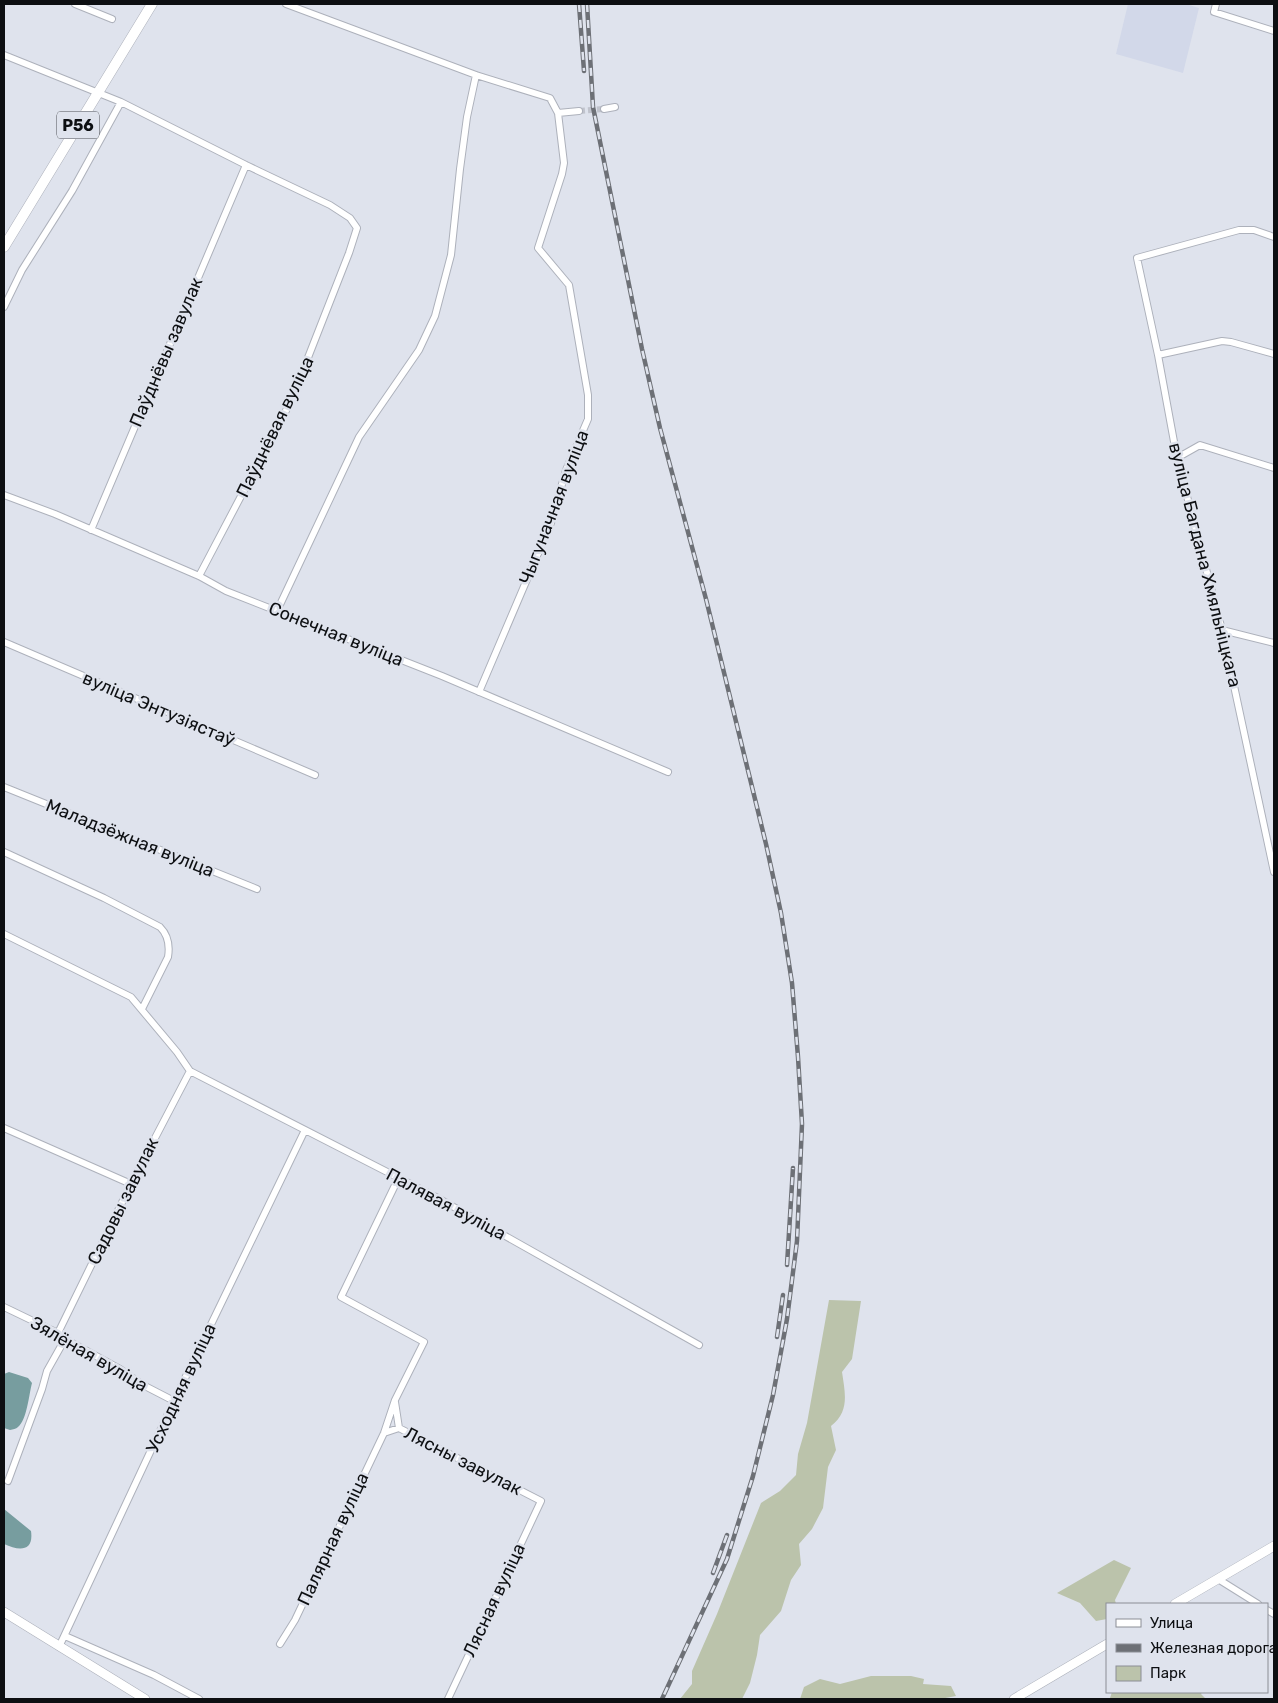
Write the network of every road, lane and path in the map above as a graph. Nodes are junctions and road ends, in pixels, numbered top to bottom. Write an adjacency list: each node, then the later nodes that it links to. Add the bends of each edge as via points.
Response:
1 (75, 4): 5 (street)
2 (152, 4): 9 (main road, Р56)
3 (286, 4): 8 (street)
4 (1216, 4): 6 (street, via 1214,12)
5 (112, 19)
6 (1274, 31)
7 (4, 55): 9 (street)
8 (476, 76): 14 (street, via 550,98); 26 (street, via 467,117 451,255 435,316 419,350 359,437)
9 (98, 92): 10 (street); 17 (main road, Р56)
10 (121, 102): 15 (street); 18 (street, via 72,191 22,270)
11 (615, 107): 12 (street)
12 (604, 109)
13 (579, 111): 14 (street)
14 (558, 113): 30 (street, Чыгуначная вуліца, via 564,163 538,248 569,285 588,396 588,419 566,470 552,524)
15 (246, 165): 24 (street, Паўднёвы завулак); 25 (street, Паўднёвая вуліца, via 330,205 350,218 356,228 291,401)
16 (1274, 237): 20 (street, вуліца Багдана Хмяльніцкага, via 1254,230 1240,230 1137,258)
17 (4, 247)
18 (4, 307)
19 (1274, 354): 20 (street, via 1222,341)
20 (1158, 355): 21 (street, вуліца Багдана Хмяльніцкага)
21 (1177, 458): 22 (street, via 1200,445); 27 (street, вуліца Багдана Хмяльніцкага)
22 (1274, 468)
23 (4, 495): 24 (street, Сонечная вуліца)
24 (91, 530): 25 (street, Сонечная вуліца)
25 (200, 576): 26 (street, Сонечная вуліца, via 226,591)
26 (276, 611): 30 (street, Сонечная вуліца)
27 (1222, 630): 29 (street); 35 (street, вуліца Багдана Хмяльніцкага)
28 (4, 642): 32 (street, вуліца Энтузіястаў)
29 (1274, 643)
30 (479, 692): 31 (street, Сонечная вуліца)
31 (668, 772)
32 (315, 775)
33 (4, 787): 36 (street, Маладзёжная вуліца)
34 (4, 852): 38 (street, via 160,926 168,937 168,957)
35 (1274, 872)
36 (257, 889)
37 (4, 934): 38 (street, via 131,997)
38 (142, 1009): 39 (street)
39 (190, 1070): 41 (street, Палявая вуліца); 43 (street, Садовы завулак)
40 (4, 1128): 43 (street)
41 (305, 1130): 42 (street, Палявая вуліца); 49 (street, Усходняя вуліца)
42 (398, 1178): 47 (street, Палявая вуліца); 48 (street, Палярная вуліца, via 341,1297 424,1342)
43 (131, 1184): 45 (street, Садовы завулак)
44 (4, 1307): 45 (street, Зялёная вуліца)
45 (58, 1333): 46 (street, Зялёная вуліца)
46 (65, 1339): 49 (street, Зялёная вуліца); 52 (street, via 46,1371)
47 (699, 1345)
48 (395, 1400): 50 (street); 51 (street, Палярная вуліца)
49 (174, 1402): 59 (street, Усходняя вуліца)
50 (398, 1428): 51 (street, Лясны завулак); 53 (street, Лясны завулак)
51 (384, 1433): 60 (street, Палярная вуліца, via 295,1620)
52 (8, 1481)
53 (541, 1501): 65 (street, Лясная вуліца)
54 (1274, 1546): 55 (street)
55 (1218, 1579): 56 (street); 57 (street)
56 (1177, 1603)
57 (1256, 1603)
58 (4, 1612): 62 (street)
59 (65, 1636): 62 (street, Усходняя вуліца); 64 (street, via 154,1675)
60 (280, 1644)
61 (1106, 1645): 66 (street)
62 (59, 1647): 63 (street)
63 (145, 1699)
64 (199, 1699)
65 (448, 1699)
66 (1014, 1699)

